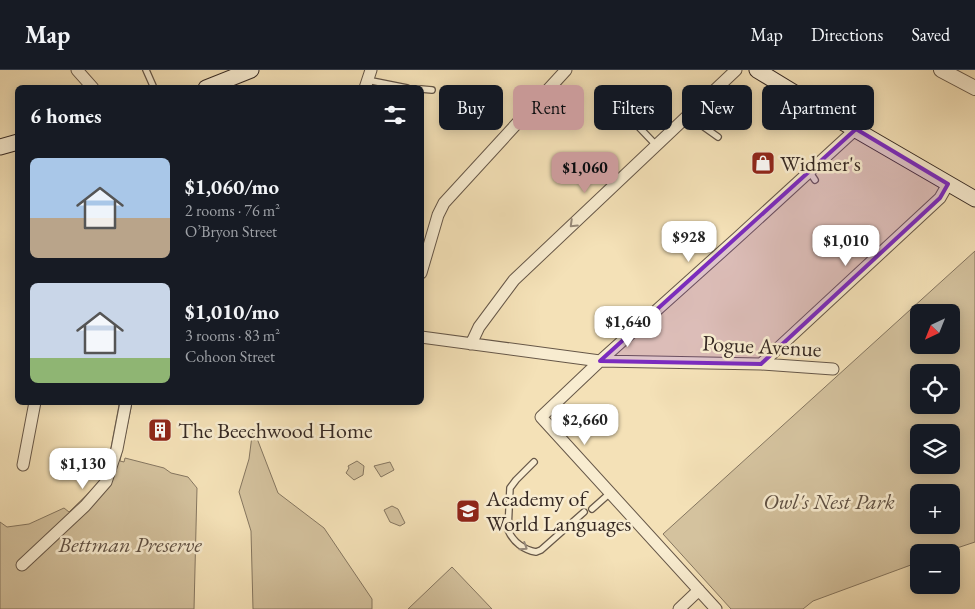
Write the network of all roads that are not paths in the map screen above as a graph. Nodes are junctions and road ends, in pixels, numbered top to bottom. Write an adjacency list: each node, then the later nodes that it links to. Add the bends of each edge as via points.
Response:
1 (77, 70): 10 (street)
2 (146, 70): 11 (lane)
3 (251, 70): 9 (main road)
4 (566, 70): 30 (street, via 444,202)
5 (736, 70): 14 (street)
6 (757, 70): 15 (main road)
7 (941, 70): 16 (street)
8 (368, 79): 13 (lane)
9 (234, 82): 12 (main road)
10 (90, 85)
11 (153, 85)
12 (220, 85)
13 (394, 85)
14 (720, 85)
15 (782, 85)
16 (975, 88)
17 (424, 89): 18 (lane)
18 (432, 90)
19 (682, 119): 25 (street)
20 (646, 130): 25 (lane)
21 (708, 130): 24 (lane)
22 (855, 130): 33 (street, via 812,176)
23 (858, 130): 28 (main road)
24 (718, 137)
25 (659, 139): 32 (street, one-way to 32, via 514,280 479,327)
26 (15, 143): 27 (main road)
27 (0, 147)
28 (948, 184): 29 (main road); 34 (street, via 940,198 858,269)
29 (975, 199)
30 (424, 263)
31 (424, 337): 32 (street, Pogue Avenue)
32 (471, 344): 33 (street, Pogue Avenue)
33 (600, 361): 34 (street, Pogue Avenue); 40 (street, via 541,417)
34 (760, 364): 35 (street, Pogue Avenue)
35 (832, 369)
36 (34, 405): 39 (street)
37 (125, 405): 43 (street, via 117,449 106,482)
38 (534, 462): 42 (lane, one-way to 42, via 510,488 509,534 523,548 536,552)
39 (23, 465)
40 (610, 493): 41 (lane); 44 (street)
41 (592, 508)
42 (584, 512)
43 (22, 565)
44 (699, 590): 45 (street); 46 (street)
45 (679, 609)
46 (716, 609)

